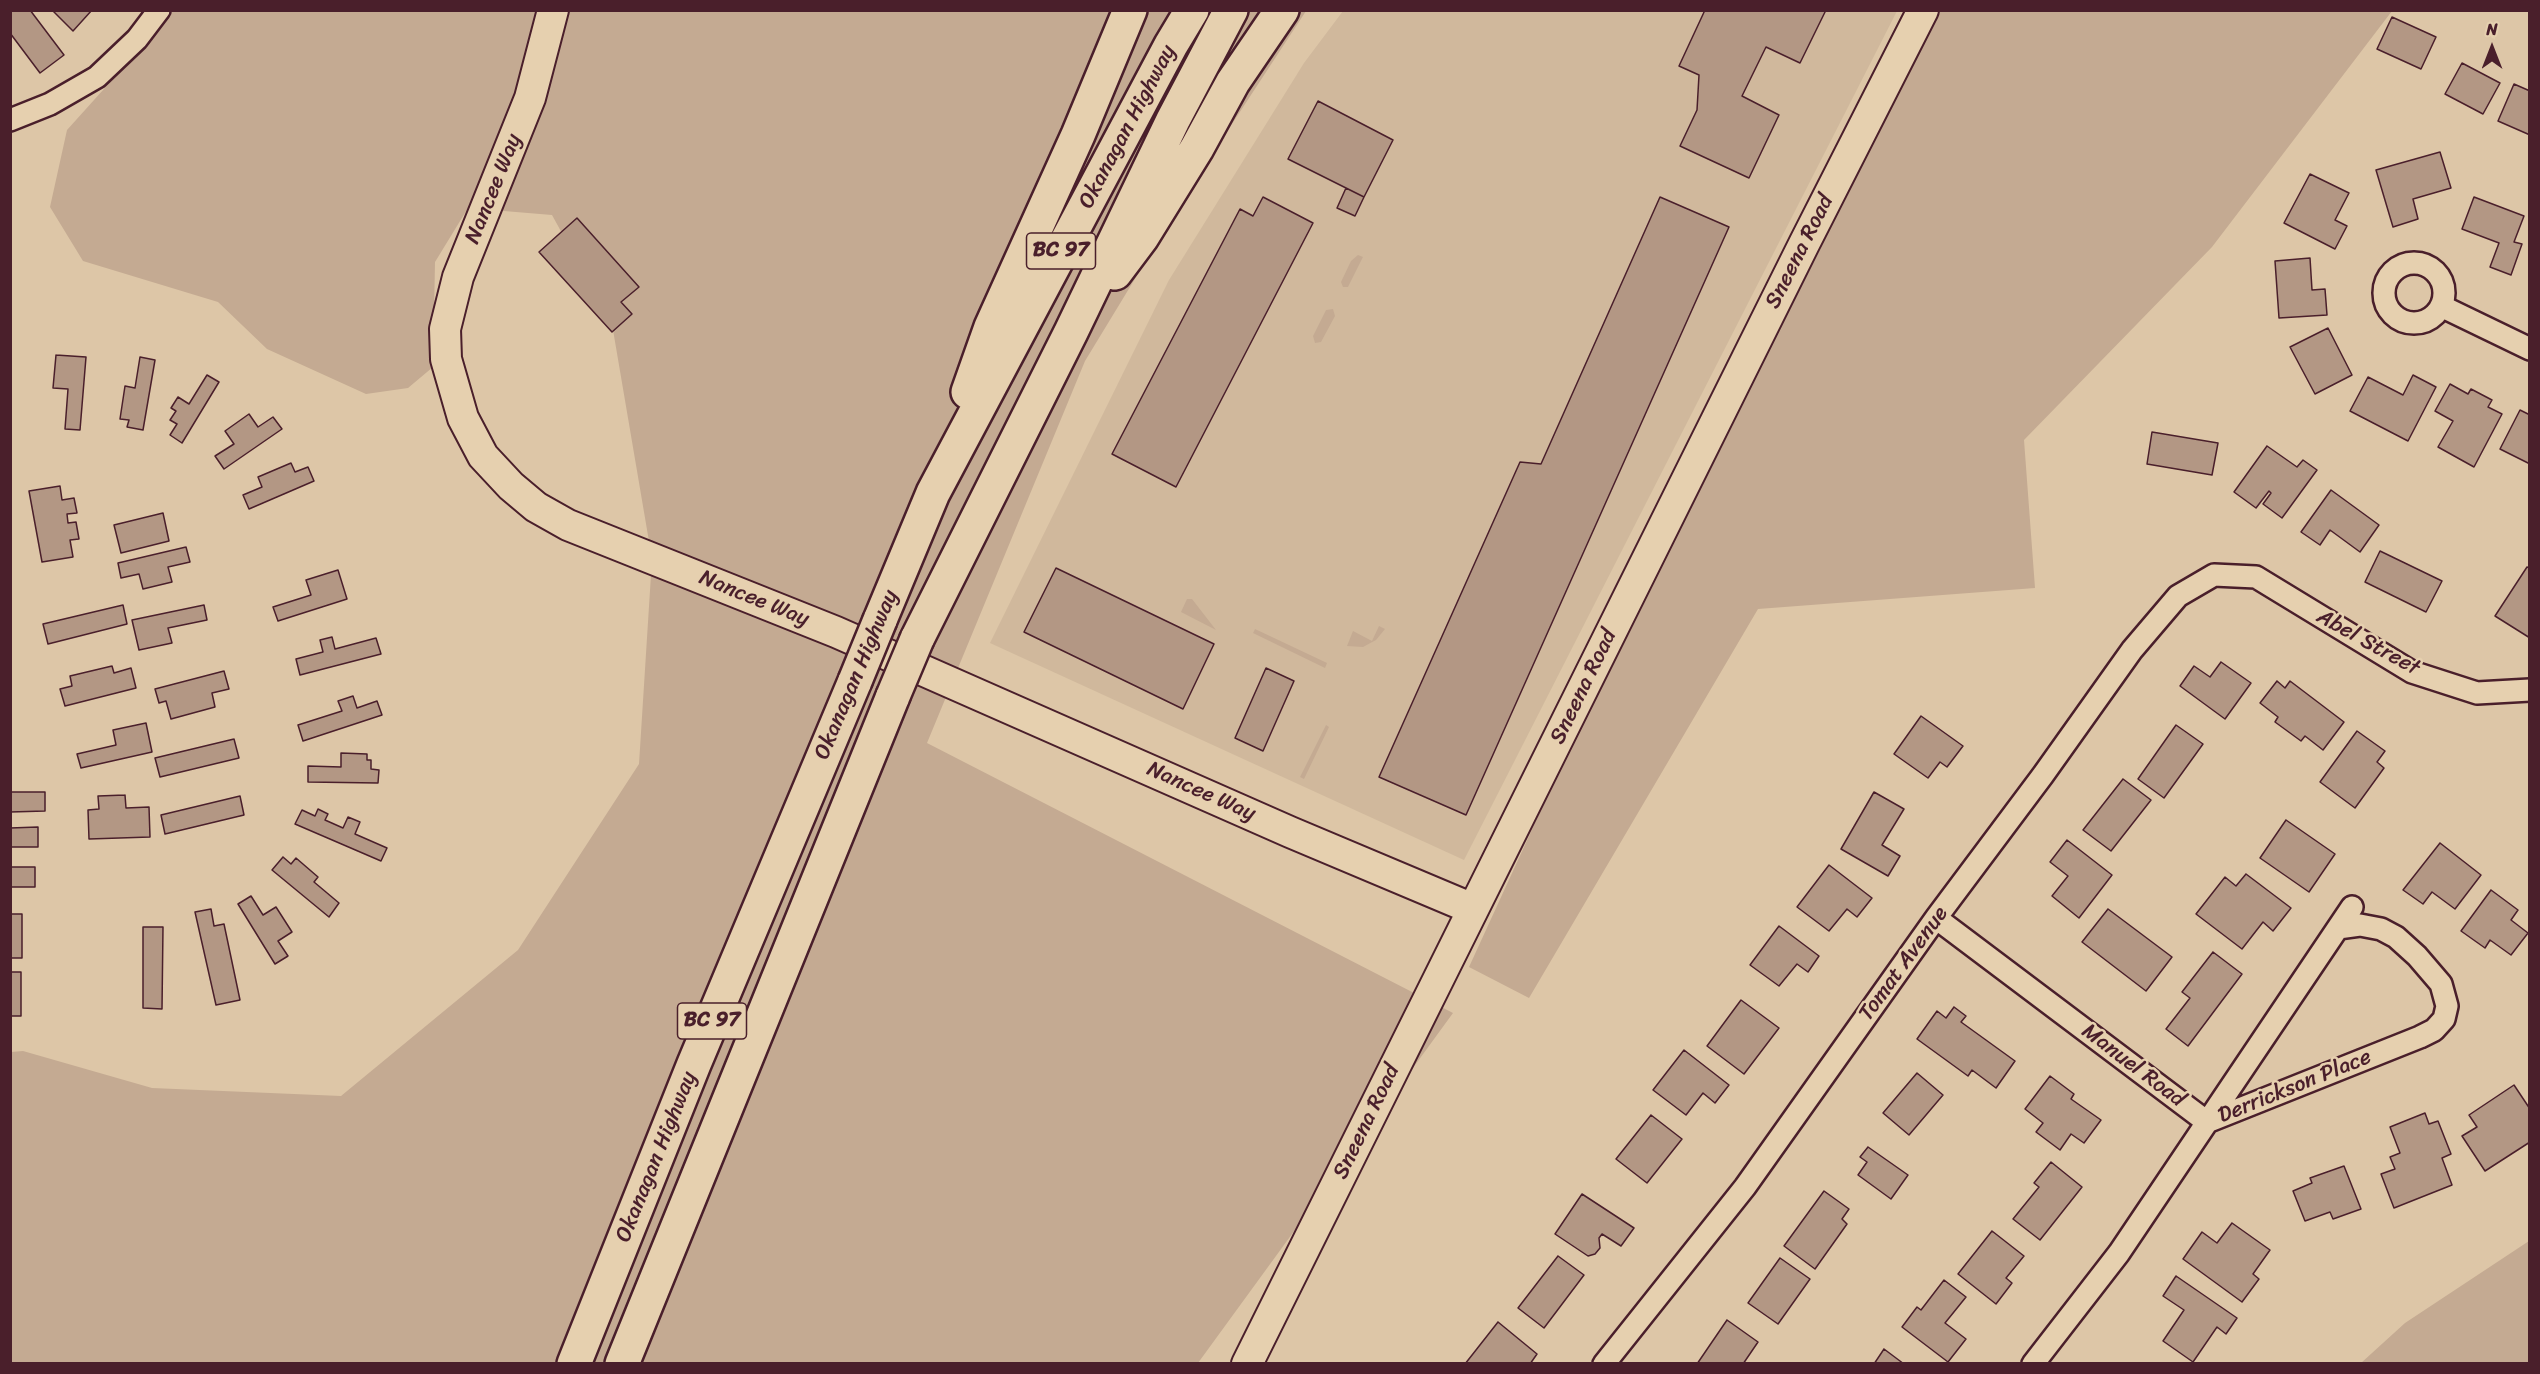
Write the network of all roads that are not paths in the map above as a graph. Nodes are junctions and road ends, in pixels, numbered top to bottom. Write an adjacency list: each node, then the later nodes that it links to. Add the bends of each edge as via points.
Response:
1 (159, 10): 8 (street, via 138,39 98,77 50,104)
2 (553, 10): 16 (street, Nancee Way, via 530,98 459,277 445,329 446,359 463,418 483,456 511,486 536,507 568,525 836,632)
3 (1130, 10): 12 (highway, via 991,327)
4 (1192, 10): 12 (highway, Okanagan Highway / BC 97)
5 (1230, 10): 10 (highway, Okanagan Highway / BC 97)
6 (1282, 10): 10 (highway, via 1233,81 1142,237)
7 (1923, 10): 16 (street, Sneena Road)
8 (10, 120)
9 (2440, 306): 11 (street)
10 (1071, 332): 21 (highway, Okanagan Highway / BC 97, bridge, via 917,639)
11 (2529, 349)
12 (933, 493): 20 (highway, Okanagan Highway / BC 97, bridge)
13 (2214, 575): 14 (street, Abel Street, via 2256,577 2412,672 2477,693); 17 (street, Tomat Avenue, via 2178,596 2132,650)
14 (2529, 690)
15 (2352, 907): 18 (street, Derrickson Place)
16 (1473, 909): 22 (street, Sneena Road)
17 (1936, 918): 19 (street, Manuel Road); 23 (street, Tomat Avenue, via 1745,1187)
18 (2338, 928): 19 (street, Derrickson Place); 19 (street, Derrickson Place, via 2360,925 2381,929 2417,956 2441,984 2447,1006 2444,1019 2420,1037)
19 (2207, 1122): 24 (street, Manuel Road, via 2119,1252)
20 (574, 1364)
21 (622, 1364)
22 (1247, 1364)
23 (1604, 1364)
24 (2033, 1364)

